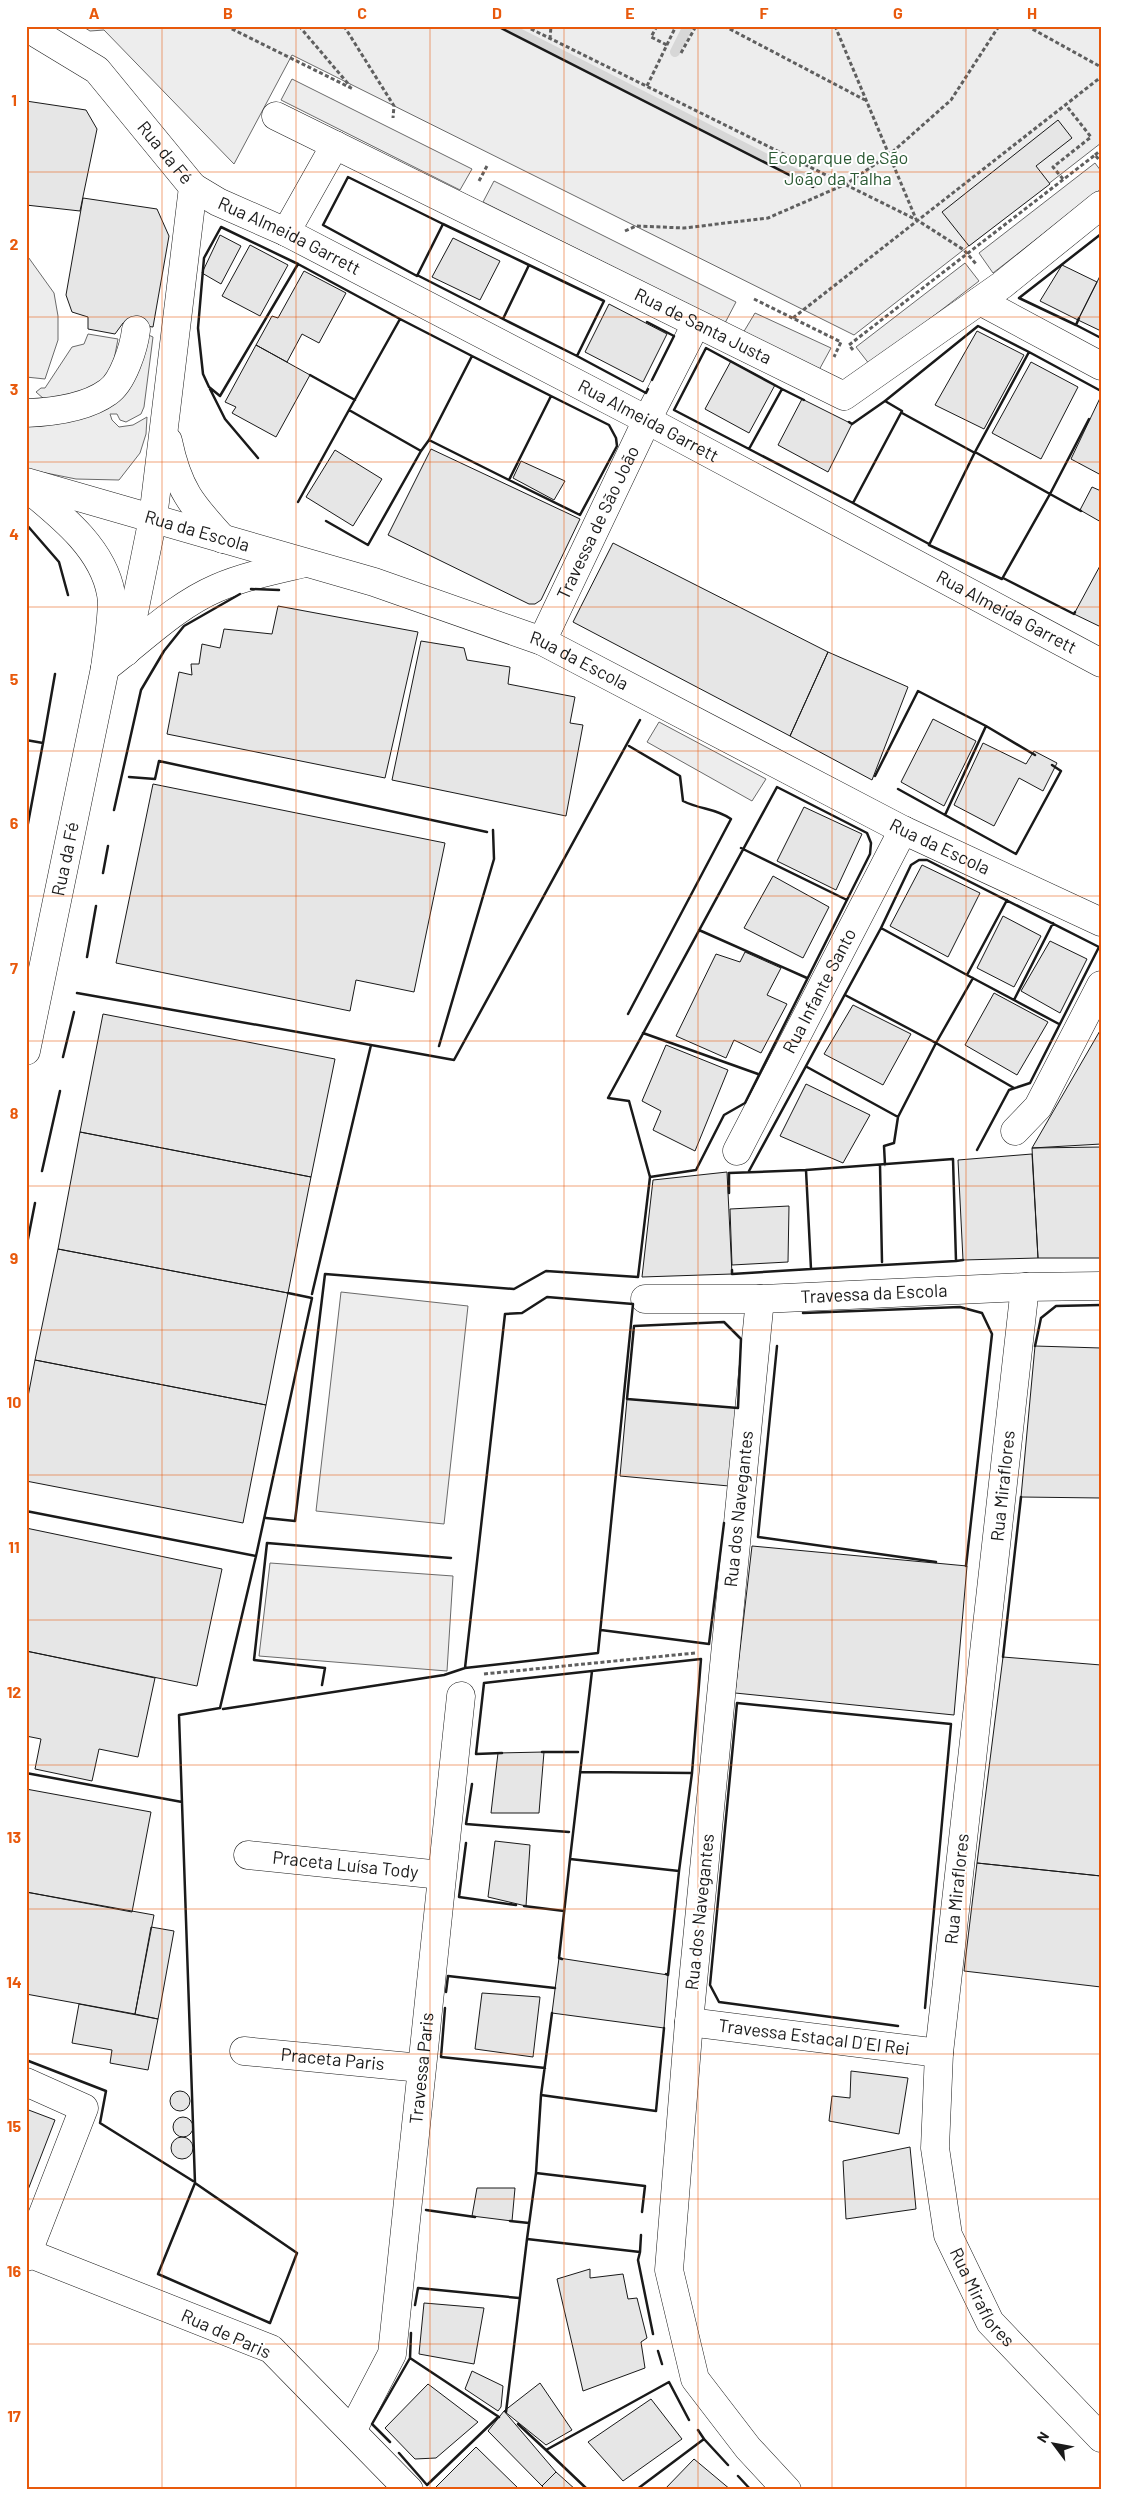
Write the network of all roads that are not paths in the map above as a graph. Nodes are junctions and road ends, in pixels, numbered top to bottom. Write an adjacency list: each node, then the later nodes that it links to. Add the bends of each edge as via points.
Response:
1 (26, 27): 4 (street, Rua da Fé, via 97,70)
2 (276, 116): 3 (street, Rua de Santa Justa)
3 (335, 145): 6 (street); 8 (street, Rua de Santa Justa)
4 (193, 187): 6 (street, Rua Almeida Garrett, via 218,202); 13 (street, Rua da Fé)
5 (1101, 205): 7 (street, Rua de Santa Justa)
6 (286, 232): 12 (street, Rua Almeida Garrett)
7 (980, 301): 8 (street, Rua de Santa Justa, via 844,396); 10 (street)
8 (696, 324): 12 (street, Travessa de São João)
9 (136, 330): 11 (street, via 134,347 110,392 84,404)
10 (1101, 366)
11 (26, 414)
12 (647, 420): 19 (street, Travessa de São João); 21 (street, Rua Almeida Garrett)
13 (164, 422): 16 (street, Rua da Fé); 17 (street, Rua da Fé, via 178,480 193,506)
14 (26, 482): 16 (street, Rua da Escola)
15 (26, 486): 20 (street, Rua da Fé, via 66,520 97,558 111,595)
16 (153, 518): 17 (street, Rua da Escola); 20 (street, Rua da Fé)
17 (224, 540): 18 (street, Rua da Escola)
18 (306, 562): 19 (street, Rua da Escola, via 374,582); 20 (street, via 216,588 175,612)
19 (542, 641): 22 (street, Rua da Escola)
20 (115, 660): 25 (street, Rua da Fé)
21 (1101, 663)
22 (902, 830): 23 (street, Rua da Escola); 27 (street, Rua Infante Santo)
23 (1101, 922)
24 (1101, 985): 26 (street, via 1038,1107)
25 (26, 1051)
26 (1016, 1131)
27 (737, 1151)
28 (1101, 1286): 29 (street, Travessa da Escola)
29 (1025, 1287): 31 (street, Travessa da Escola); 37 (street, Rua Miraflores)
30 (645, 1299): 31 (street, Travessa da Escola)
31 (760, 1299): 35 (street, Rua dos Navegantes)
32 (461, 1696): 34 (street, Travessa Paris)
33 (248, 1854): 34 (street, Praceta Luísa Tody)
34 (441, 1875): 38 (street, Travessa Paris)
35 (689, 2022): 37 (street, Travessa Estacal D´El Rei); 44 (street, Rua dos Navegantes, via 669,2270 695,2379 748,2448)
36 (244, 2051): 38 (street, Praceta Paris)
37 (939, 2053): 42 (street, Rua Miraflores, via 935,2148 948,2235 990,2322)
38 (421, 2068): 41 (street, Travessa Paris, via 392,2354)
39 (26, 2082): 40 (street, via 84,2108)
40 (27, 2255): 41 (street, Rua de Paris, via 271,2349)
41 (352, 2431): 43 (street, Rua de Paris)
42 (1101, 2438)
43 (409, 2490)
44 (787, 2490)

